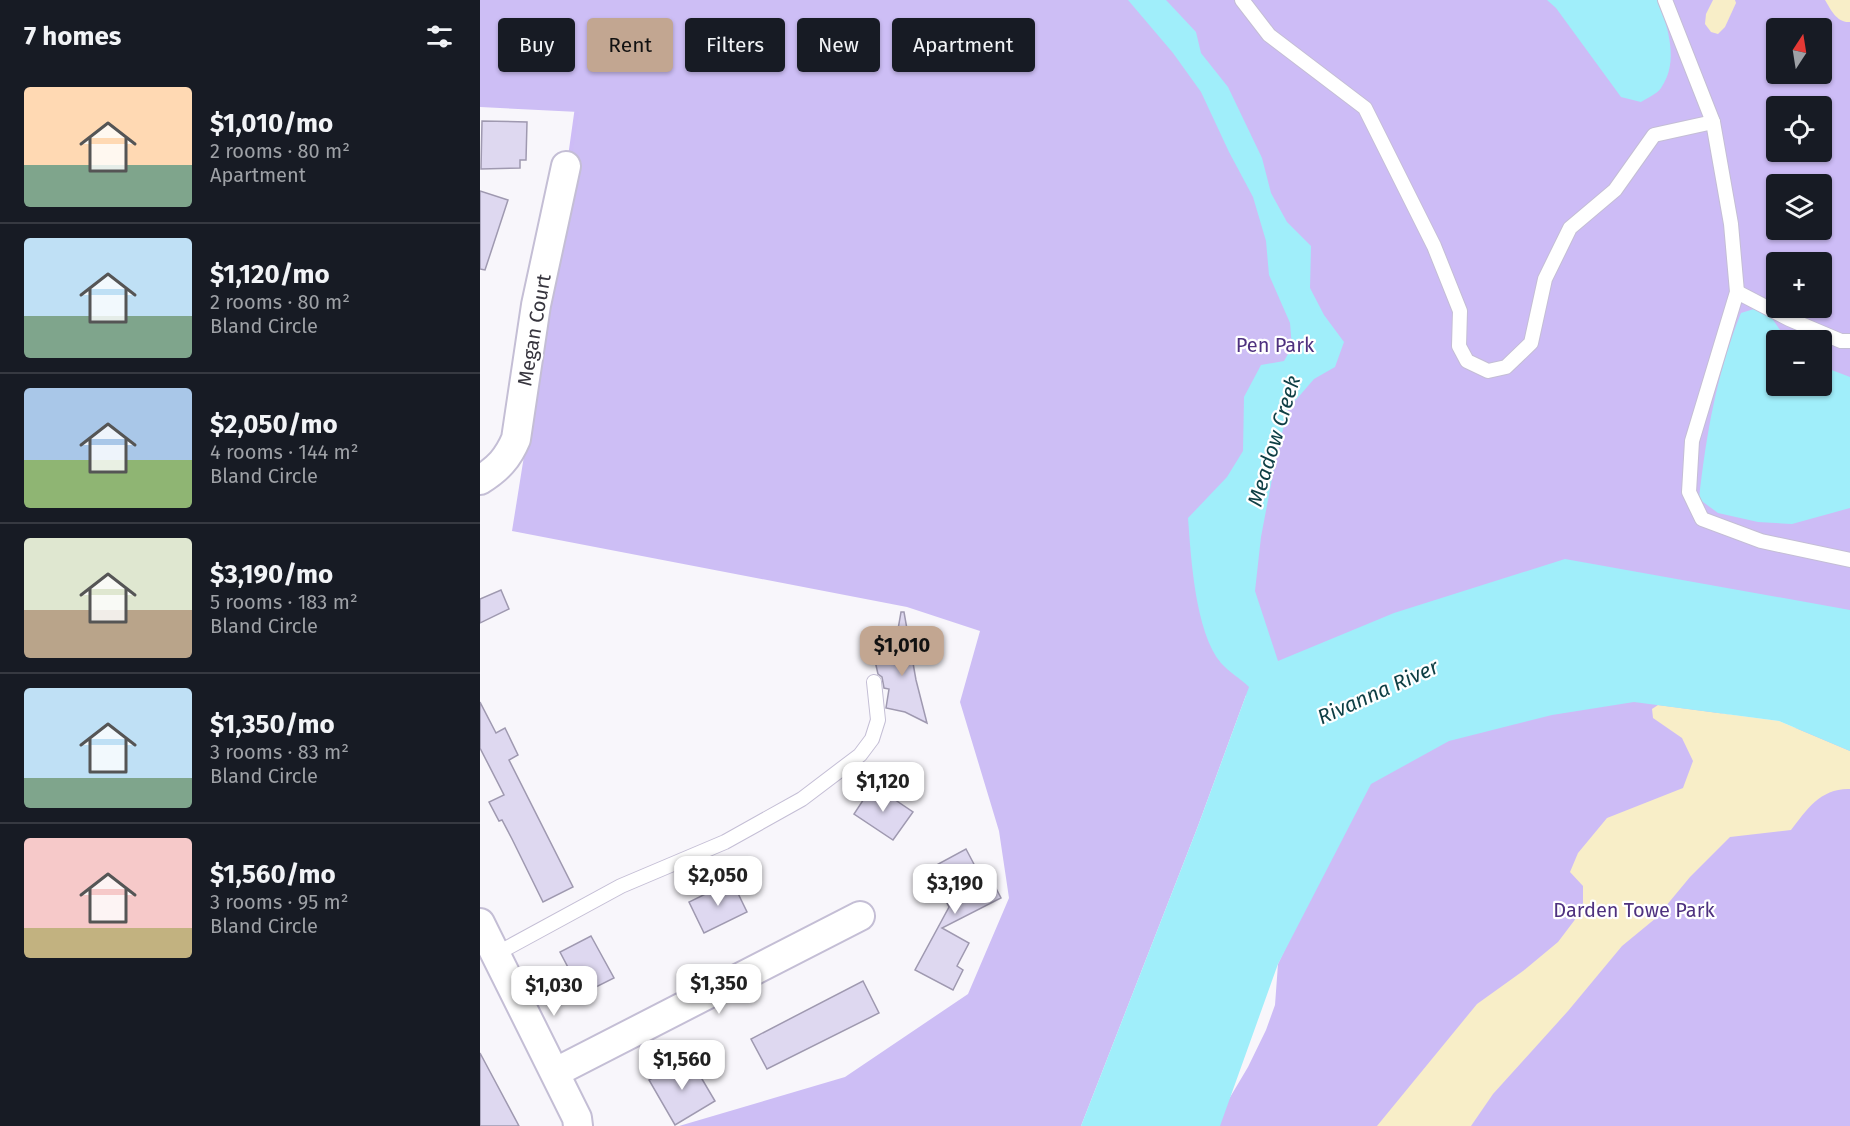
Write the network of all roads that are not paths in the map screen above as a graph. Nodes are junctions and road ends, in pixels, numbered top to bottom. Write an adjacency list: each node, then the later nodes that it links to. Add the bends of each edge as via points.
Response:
1 (1242, 0): 3 (lane, via 1269,34 1365,108 1429,236 1460,311 1459,346 1467,361 1488,371 1506,367 1531,343 1545,279 1570,228 1615,190 1654,135)
2 (1665, 0): 3 (lane)
3 (1713, 122): 5 (lane, via 1731,224)
4 (566, 166): 7 (street, Megan Court, via 536,305 516,439 497,470)
5 (1737, 292): 6 (lane, via 1789,319 1841,341); 8 (lane, via 1692,441 1689,492 1702,519 1761,542)
6 (1850, 341)
7 (480, 480)
8 (1850, 560)
9 (874, 682): 12 (lane, via 878,720 872,739 860,755 802,799 725,842 621,886)
10 (860, 916): 13 (street)
11 (480, 923): 12 (street)
12 (496, 954): 13 (street)
13 (556, 1072): 14 (street)
14 (578, 1126)

